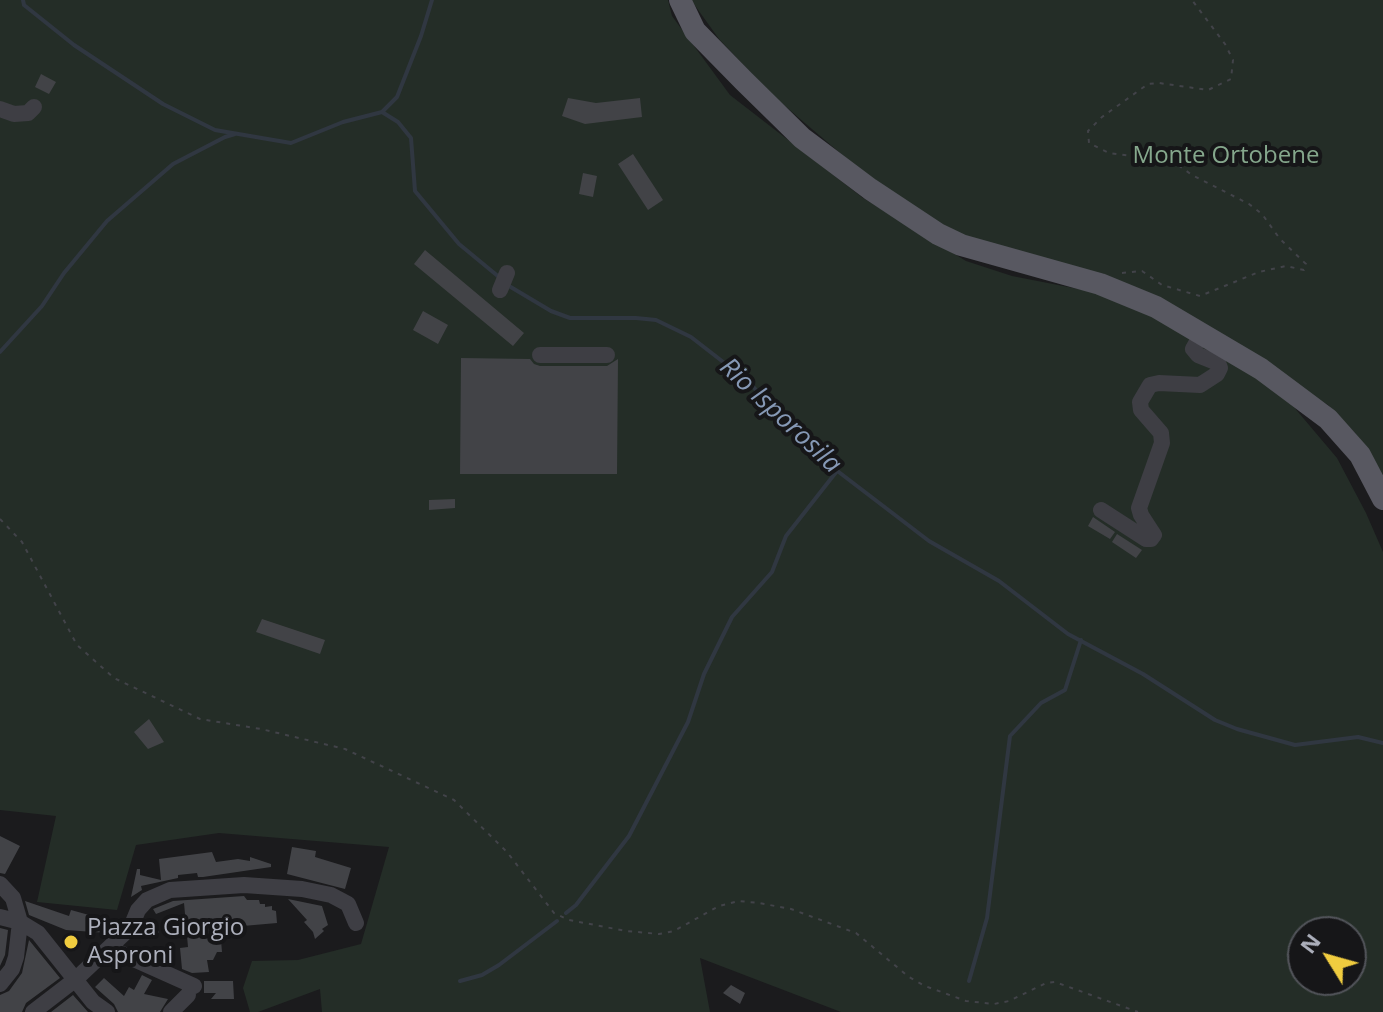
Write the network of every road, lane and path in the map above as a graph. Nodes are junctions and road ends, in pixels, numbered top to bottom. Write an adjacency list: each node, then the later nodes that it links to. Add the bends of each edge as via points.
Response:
1 (680, 0): 6 (main road, via 695,31 744,81 802,138 870,189 961,245)
2 (1192, 0): 6 (path, via 1233,60 1231,79 1208,90 1148,84 1088,131 1089,143 1109,153 1164,155 1249,204 1306,264 1304,270 1286,266 1259,272 1200,296 1162,285 1142,271 1121,273)
3 (34, 107): 4 (street, via 14,114)
4 (0, 109)
5 (507, 273): 7 (street)
6 (1100, 284): 8 (main road)
7 (500, 290)
8 (1202, 333): 11 (main road, via 1328,419 1360,455); 12 (street, via 1193,349 1218,363 1217,374 1200,385 1150,385 1140,402 1161,433 1139,508 1154,535 1146,539)
9 (540, 355): 10 (street)
10 (607, 355)
11 (1383, 499)
12 (1101, 510)
13 (0, 519): 27 (path, via 22,542 77,645 114,678 200,719 345,749 454,800 507,852 554,913 569,920 659,934 719,906 759,903 856,933 909,977 966,1001 1009,1001 1055,982)
14 (0, 884): 16 (street, via 13,898)
15 (0, 917): 16 (street)
16 (20, 922): 21 (street, via 48,943); 22 (street, via 16,957)
17 (356, 923): 19 (street, via 348,904 331,895 244,885 170,890 147,900)
18 (182, 930): 19 (path)
19 (124, 934): 20 (street)
20 (109, 948): 21 (street); 26 (street, via 191,990)
21 (76, 979): 23 (street); 25 (street)
22 (0, 984)
23 (52, 1004): 24 (street)
24 (33, 1012)
25 (107, 1012)
26 (171, 1012)
27 (1138, 1012)

